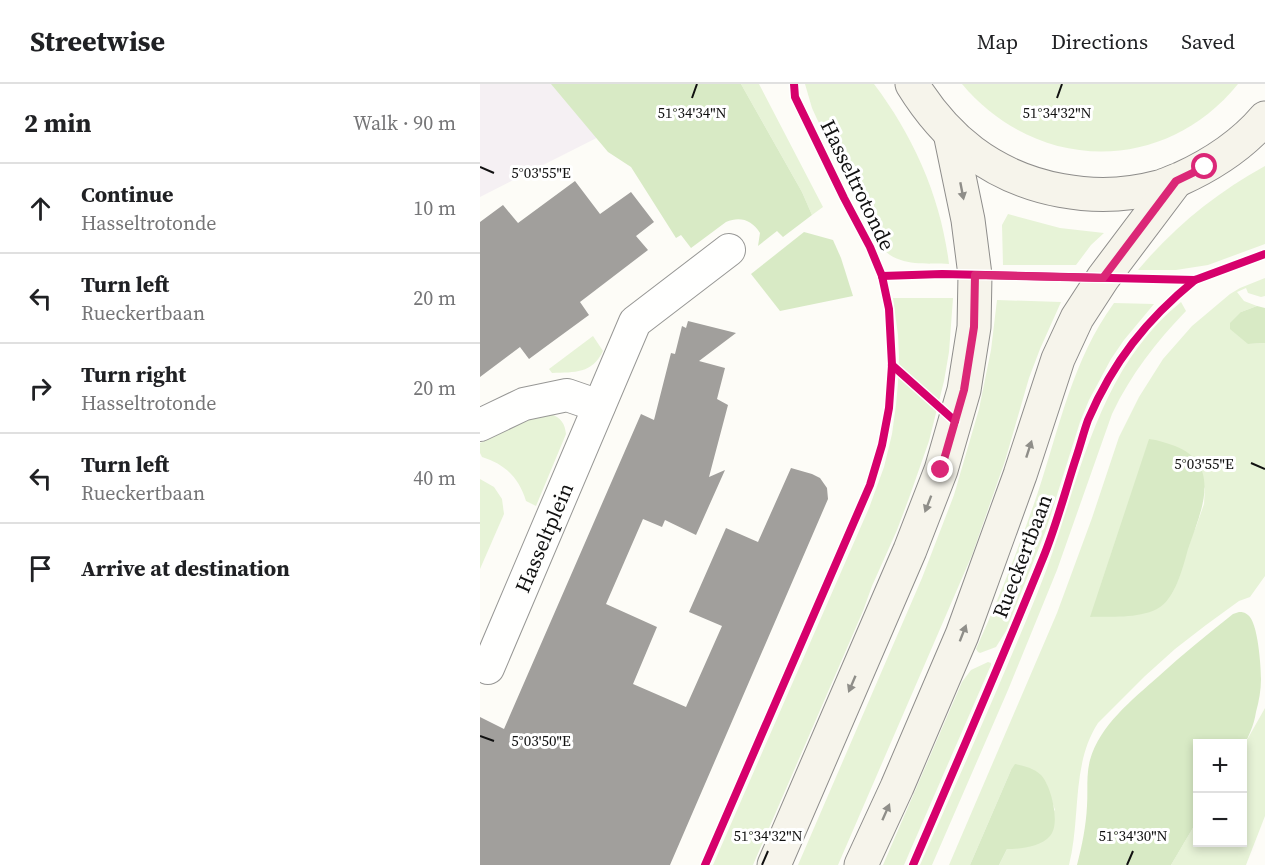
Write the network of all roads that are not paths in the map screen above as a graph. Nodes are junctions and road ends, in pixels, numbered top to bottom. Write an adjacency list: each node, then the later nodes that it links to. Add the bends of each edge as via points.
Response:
1 (912, 84): 3 (main road)
2 (1258, 130): 4 (main road, via 1205,167)
3 (950, 133): 4 (main road, via 999,169 1055,189 1116,194); 9 (main road, one-way to 9, via 975,275 974,327 964,390 941,470 910,550)
4 (1176, 181): 10 (main road, Rueckertbaan, one-way to 4, via 962,635 1058,358 1077,318 1103,278)
5 (729, 250): 6 (street, Hasseltplein, via 634,322)
6 (598, 406): 7 (street, via 567,395 524,404); 8 (street, Hasseltplein)
7 (480, 425)
8 (488, 668)
9 (774, 865)
10 (861, 865)

